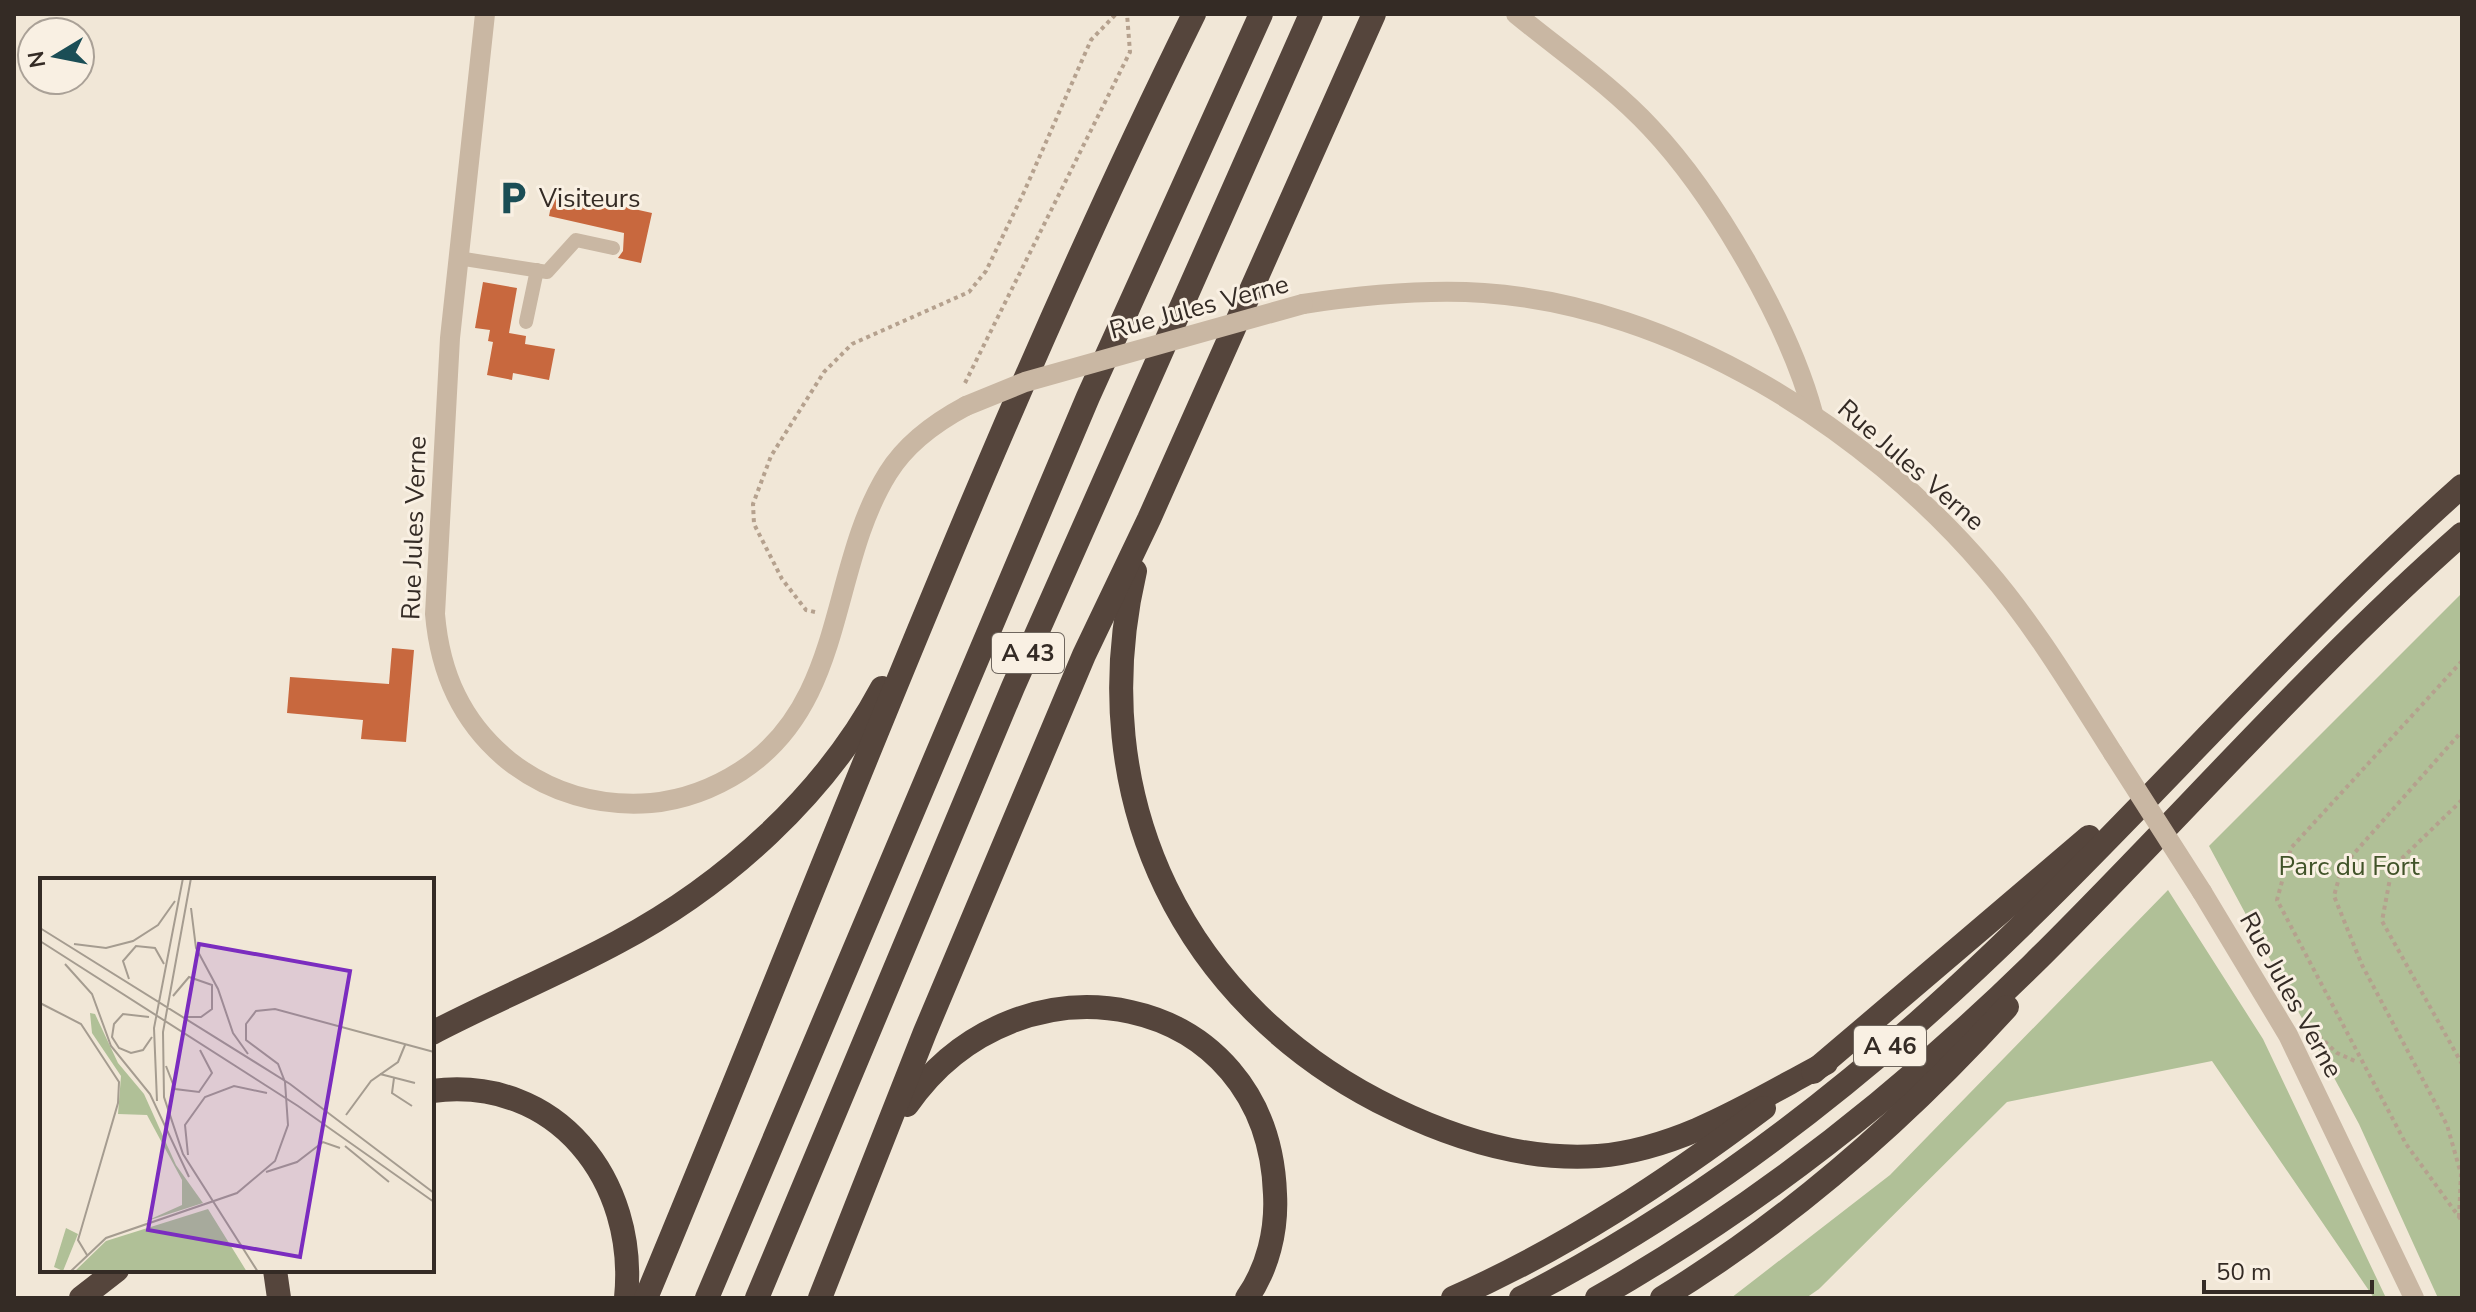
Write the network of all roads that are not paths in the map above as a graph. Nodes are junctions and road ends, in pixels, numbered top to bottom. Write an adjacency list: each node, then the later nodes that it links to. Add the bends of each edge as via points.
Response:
1 (485, 14): 8 (street, Rue Jules Verne)
2 (1194, 14): 15 (highway, via 1092,231)
3 (1261, 14): 28 (highway, A 43, via 1076,426)
4 (1311, 14): 29 (highway, A 43, via 1013,687)
5 (1374, 14): 13 (highway)
6 (1516, 14): 11 (street, via 1623,101 1686,167 1798,361)
7 (613, 248): 9 (lane, via 576,240 547,272)
8 (458, 258): 9 (lane); 11 (street, Rue Jules Verne, bridge, via 444,412 435,614 440,655 456,698 493,747 543,784 579,797 634,804 696,793 751,764 784,733 820,674 869,508 889,471 922,435 960,409 1025,382 1303,304 1389,293 1453,292 1555,303 1665,337)
9 (537, 270): 10 (lane)
10 (526, 322)
11 (1813, 413): 36 (street, Rue Jules Verne, bridge, via 1907,489 1985,567 2038,636 2288,1035)
12 (2462, 486): 16 (highway, A 46)
13 (1149, 519): 19 (highway, via 1121,658 1122,744 1134,803 1165,888 1201,949 1295,1049 1344,1083 1434,1126 1514,1150 1569,1156 1623,1153 1668,1142); 21 (highway, via 1078,669 925,1032)
14 (2462, 534): 17 (highway, A 46)
15 (943, 573): 18 (highway, via 853,736 762,840 698,891 621,941); 27 (highway)
16 (2210, 733): 19 (highway); 33 (highway, A 46, via 2034,912 1854,1077 1716,1183)
17 (2121, 875): 34 (highway, A 46, via 1939,1052 1850,1127 1734,1215); 35 (highway, via 1995,1020 1902,1113 1749,1242)
18 (434, 1032)
19 (1826, 1063): 32 (highway, via 1644,1194)
20 (434, 1091): 26 (highway, via 474,1090 523,1103 591,1156 622,1215 629,1247)
21 (885, 1141): 30 (highway); 31 (highway, via 938,1068 1002,1024 1031,1012 1077,1006 1122,1010 1161,1022 1207,1051 1233,1077 1254,1107 1267,1141 1275,1184 1274,1223 1267,1257)
22 (114, 1272): 24 (highway)
23 (275, 1272): 25 (highway)
24 (81, 1298)
25 (279, 1298)
26 (626, 1298)
27 (646, 1298)
28 (707, 1298)
29 (757, 1298)
30 (820, 1298)
31 (1247, 1298)
32 (1453, 1298)
33 (1521, 1298)
34 (1597, 1298)
35 (1662, 1298)
36 (2414, 1298)

